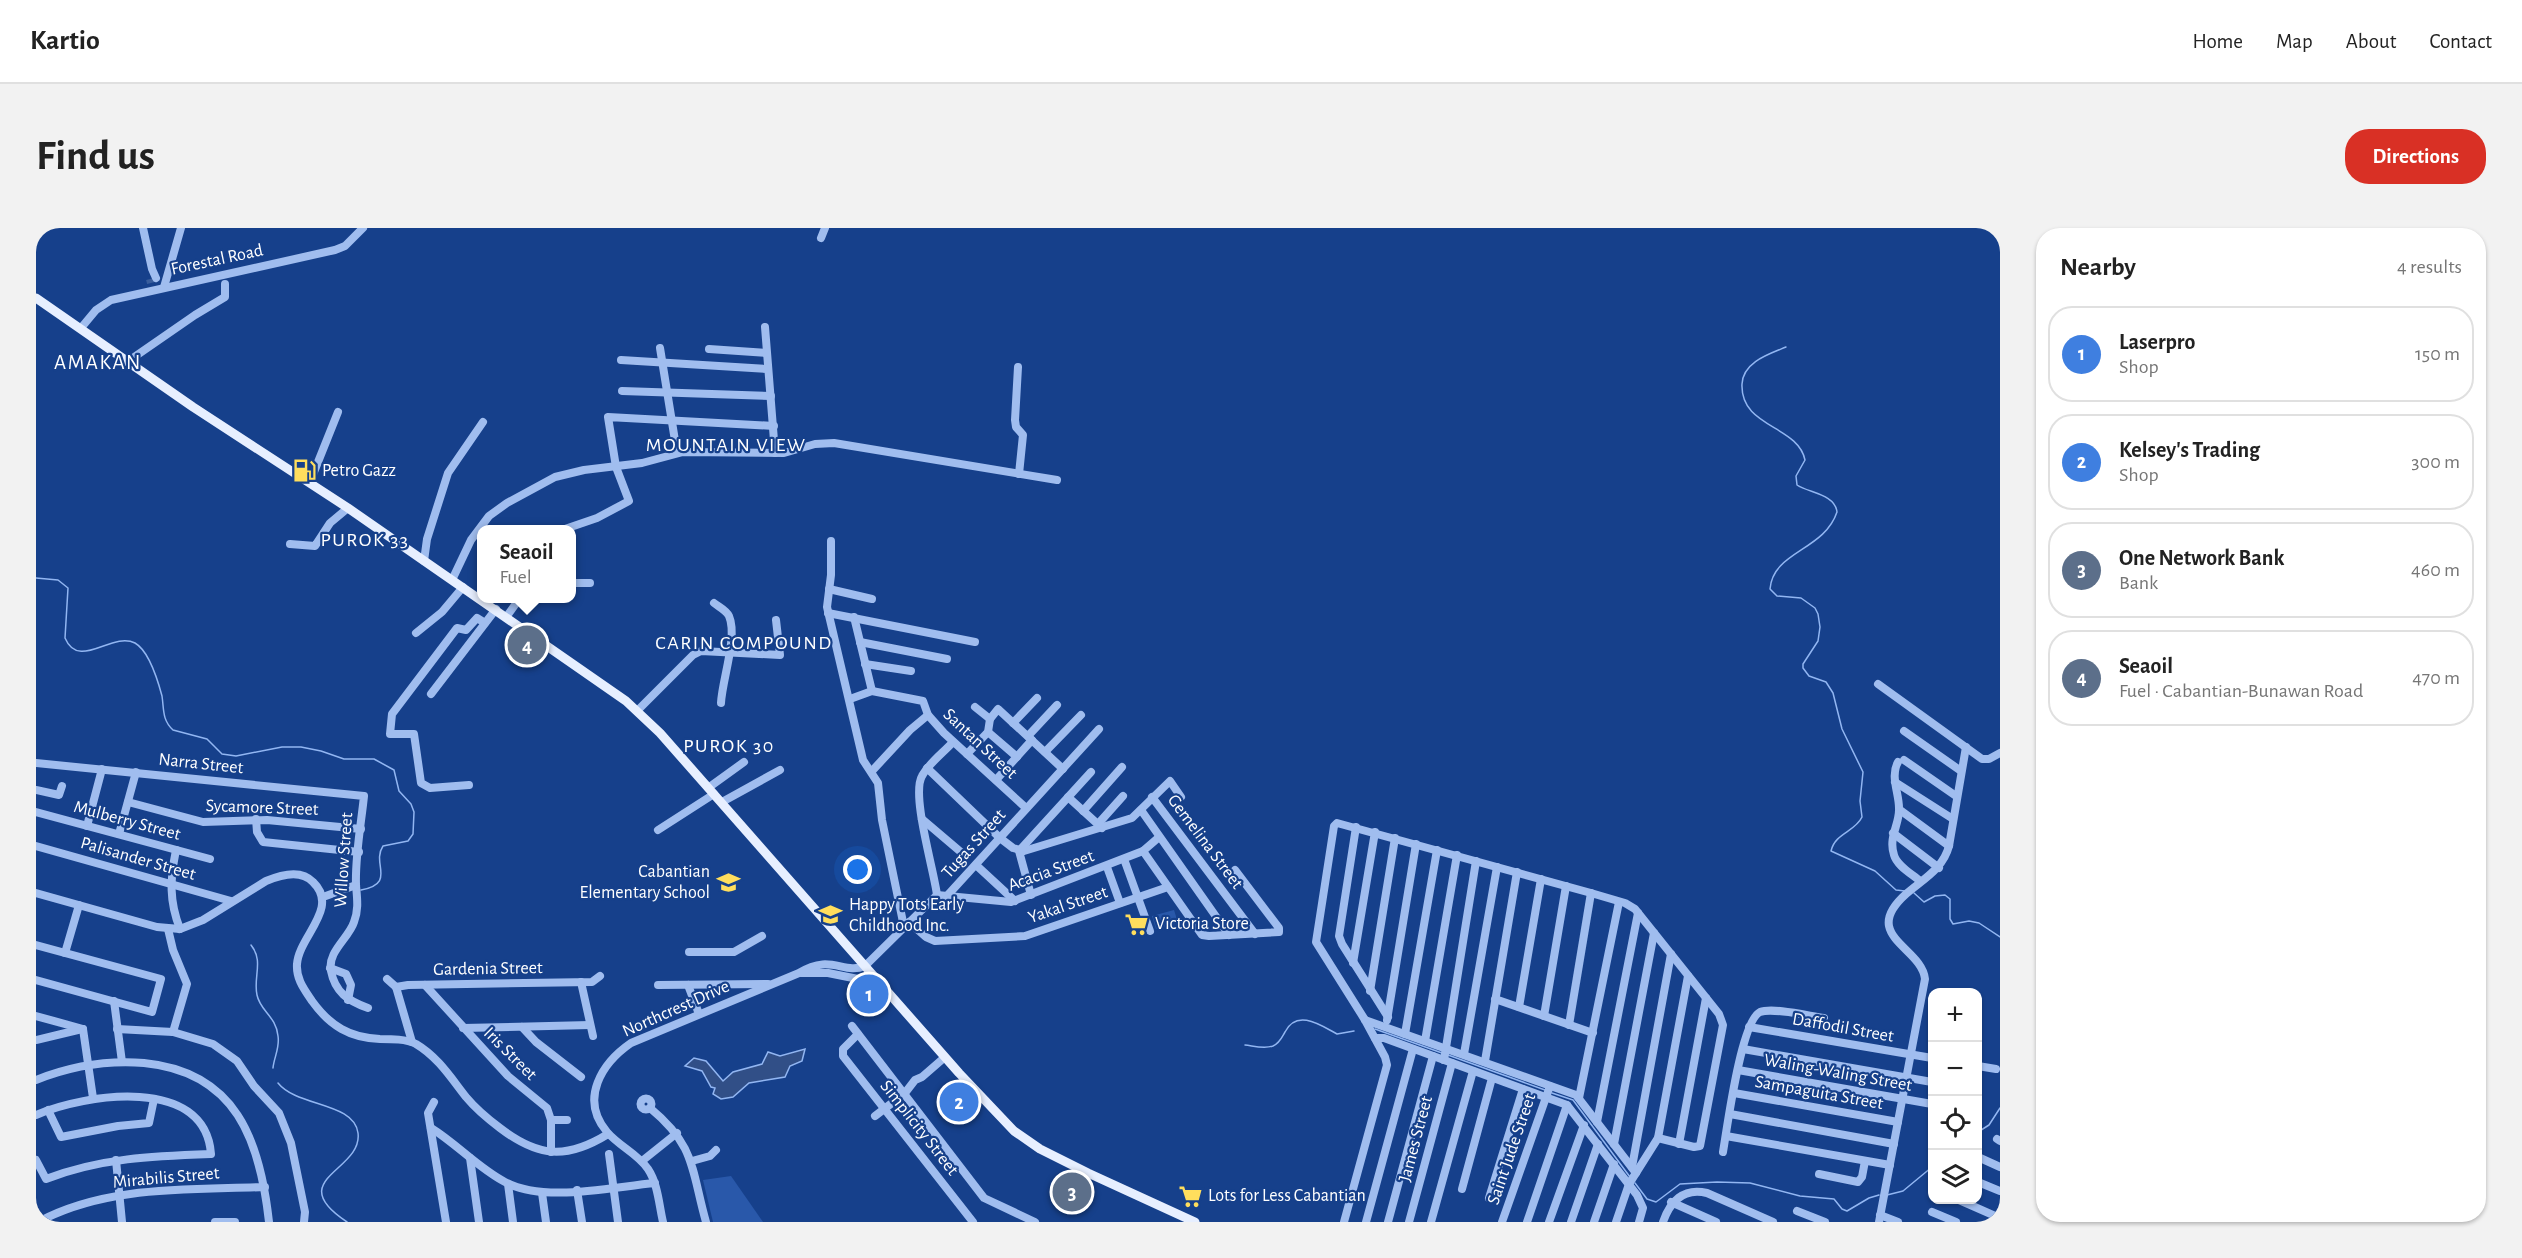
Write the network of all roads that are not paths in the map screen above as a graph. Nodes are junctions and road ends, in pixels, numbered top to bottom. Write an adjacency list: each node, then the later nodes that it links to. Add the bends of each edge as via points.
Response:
1 (143, 228): 6 (street)
2 (181, 228): 6 (street)
3 (363, 228): 6 (street, Forestal Road, via 345,246 335,250)
4 (825, 228): 5 (street)
5 (821, 238)
6 (156, 284): 10 (street, Forestal Road, via 102,304)
7 (225, 284): 15 (street, via 225,297)
8 (36, 298): 10 (main road)
9 (765, 327): 13 (street)
10 (81, 328): 15 (main road)
11 (660, 348): 16 (street)
12 (709, 349): 13 (street)
13 (766, 353): 18 (street)
14 (621, 360): 16 (street)
15 (127, 362): 31 (main road)
16 (662, 362): 18 (street); 20 (street)
17 (1018, 367): 29 (street, via 1016,420 1023,435)
18 (768, 369): 21 (street)
19 (622, 391): 20 (street)
20 (668, 394): 21 (street); 23 (street)
21 (771, 396): 25 (street)
22 (338, 412): 31 (street)
23 (672, 421): 25 (street); 26 (street); 28 (street, via 608,417)
24 (483, 422): 38 (street, via 448,474 427,538)
25 (774, 426): 27 (street)
26 (677, 453): 27 (street); 28 (street)
27 (776, 453): 29 (street, via 834,443)
28 (616, 466): 33 (street, via 555,477 498,508); 34 (street, via 629,501)
29 (1019, 474): 30 (street)
30 (1057, 480)
31 (310, 482): 32 (main road)
32 (348, 508): 37 (street, via 330,523 315,546); 38 (main road)
33 (482, 525)
34 (576, 525)
35 (477, 532): 39 (street)
36 (831, 541): 43 (street)
37 (291, 544)
38 (424, 561): 39 (main road)
39 (452, 580): 42 (main road)
40 (576, 583): 41 (street)
41 (590, 583)
42 (463, 587): 44 (main road); 55 (street, via 442,612)
43 (829, 589): 45 (street); 50 (street)
44 (477, 595)
45 (872, 599)
46 (489, 603): 49 (main road)
47 (516, 603): 51 (street)
48 (714, 603): 58 (street, via 729,617)
49 (496, 609): 51 (main road); 54 (street)
50 (828, 613): 52 (street); 66 (street)
51 (507, 616): 70 (main road)
52 (854, 617): 56 (street); 57 (street)
53 (776, 620): 58 (street, via 780,655)
54 (485, 623): 64 (street); 98 (street, via 477,618 466,630 457,628 392,714 390,734 414,734 422,783 430,788)
55 (416, 633)
56 (860, 642): 59 (street); 60 (street)
57 (975, 642)
58 (730, 652): 67 (street); 70 (street, via 693,655)
59 (947, 659)
60 (865, 664): 61 (street); 63 (street)
61 (911, 671)
62 (1878, 684): 80 (street)
63 (872, 691): 66 (street); 71 (street, Santan Street, via 923,701)
64 (431, 694)
65 (1037, 698): 74 (street)
66 (850, 699): 92 (street, via 863,760)
67 (721, 703)
68 (1057, 705): 78 (street)
69 (975, 707): 73 (street)
70 (638, 710): 101 (main road)
71 (928, 715): 79 (street, Santan Street); 92 (street)
72 (1081, 716): 81 (street)
73 (990, 719): 74 (street, via 999,710); 77 (street)
74 (1013, 723): 78 (street)
75 (1099, 729): 90 (street, Tugas Street)
76 (1904, 731): 93 (street)
77 (988, 732): 83 (street); 84 (street)
78 (1030, 738): 81 (street); 84 (street)
79 (953, 742): 83 (street, Santan Street); 88 (street)
80 (1966, 747): 82 (street, via 1982,759); 93 (street)
81 (1045, 752): 90 (street)
82 (2000, 753)
83 (967, 754): 96 (street, Santan Street)
84 (1017, 757): 96 (street)
85 (744, 762): 101 (street)
86 (36, 763): 89 (street, Narra Street)
87 (1122, 766): 113 (street)
88 (927, 768): 116 (street, via 918,785); 126 (street)
89 (102, 769): 94 (street, Narra Street); 118 (street)
90 (1063, 769): 110 (street, Tugas Street)
91 (780, 770): 109 (street)
92 (872, 771): 167 (street, via 878,783 882,820)
93 (1961, 771): 104 (street)
94 (136, 772): 102 (street, Narra Street); 108 (street)
95 (1091, 772): 105 (street)
96 (996, 780): 110 (street, Santan Street)
97 (1895, 782): 104 (street, via 1894,770 1901,761); 112 (street); 117 (street)
98 (470, 785)
99 (62, 786): 100 (street, via 59,795)
100 (36, 790)
101 (711, 791): 109 (main road); 122 (street)
102 (364, 796): 121 (street, Willow Street)
103 (1123, 796): 119 (street)
104 (1956, 796): 117 (street)
105 (1068, 797): 113 (street); 134 (street)
106 (1152, 797): 107 (street, via 1170,781); 111 (street); 172 (street, Gemelina Street)
107 (1181, 797)
108 (128, 801): 115 (street, Sycamore Street, via 204,822); 125 (street)
109 (722, 802): 181 (main road)
110 (1026, 808): 126 (street, Tugas Street)
111 (1141, 810): 119 (street, via 1124,822); 127 (street)
112 (1900, 810): 124 (street); 131 (street)
113 (1083, 811): 119 (street)
114 (36, 812): 118 (street, Mulberry Street)
115 (256, 819): 121 (street, Sycamore Street); 136 (street, via 263,842)
116 (922, 819): 137 (street); 156 (street)
117 (1953, 819): 131 (street)
118 (87, 826): 125 (street, Mulberry Street)
119 (1100, 826): 134 (street)
120 (1356, 827): 123 (street); 179 (street, via 1338,932); 208 (street, via 1339,822 1334,826 1316,939)
121 (361, 829): 136 (street, Willow Street)
122 (658, 830)
123 (1375, 832): 128 (street); 179 (street)
124 (1893, 833): 145 (street); 149 (street, via 1898,862)
125 (119, 834): 132 (street, Mulberry Street)
126 (1000, 838): 134 (street); 142 (street, Tugas Street)
127 (1158, 838): 135 (street, Acacia Street); 173 (street)
128 (1395, 838): 129 (street); 196 (street)
129 (1416, 844): 133 (street); 206 (street)
130 (36, 846): 150 (street, Palisander Street)
131 (1949, 846): 145 (street)
132 (176, 850): 139 (street, Mulberry Street); 150 (street)
133 (1437, 850): 138 (street); 221 (street)
134 (1019, 851): 157 (street)
135 (1143, 851): 140 (street, Acacia Street); 152 (street)
136 (359, 852): 151 (street, Willow Street)
137 (962, 853)
138 (1456, 855): 141 (street); 225 (street)
139 (210, 859)
140 (1124, 859): 143 (street, Acacia Street); 160 (street)
141 (1476, 861): 144 (street); 227 (street, James Street)
142 (976, 865): 159 (street, Tugas Street); 162 (street)
143 (1107, 867): 157 (street, Acacia Street); 164 (street)
144 (1497, 867): 147 (street); 230 (street)
145 (1939, 868): 149 (street)
146 (1235, 870): 172 (street, via 1279,929 1277,933)
147 (1517, 872): 148 (street); 198 (street)
148 (1541, 879): 153 (street); 201 (street)
149 (1920, 881): 231 (street, via 1900,899 1890,916 1896,942 1925,972)
150 (170, 884): 161 (street, Palisander Street); 169 (street)
151 (356, 885): 158 (street); 182 (street, Willow Street, via 355,921 334,954)
152 (1168, 886): 160 (street, Yakal Street); 173 (street, via 1202,935)
153 (1566, 886): 155 (street); 205 (street)
154 (36, 893): 165 (street)
155 (1591, 893): 163 (street); 209 (street)
156 (937, 894): 159 (street, Tugas Street); 167 (street, Tugas Street)
157 (1031, 895): 162 (street, Acacia Street)
158 (323, 897): 161 (street, via 311,879 292,874 266,881); 226 (street, via 321,912 298,956 298,978 304,989 339,1029 359,1037)
159 (946, 897): 162 (street, Acacia Street)
160 (1138, 897): 164 (street, Yakal Street); 170 (street)
161 (231, 901): 169 (street, via 196,924)
162 (1015, 901)
163 (1619, 902): 166 (street); 219 (street)
164 (1120, 903): 167 (street, Yakal Street, via 1025,936 935,940)
165 (79, 905): 168 (street); 177 (street)
166 (1638, 913): 171 (street); 268 (street)
167 (907, 925): 181 (street, Tugas Street)
168 (168, 929): 169 (street); 218 (street, via 187,984)
169 (180, 929)
170 (1150, 930)
171 (1654, 933): 178 (street); 278 (street)
172 (1255, 934): 173 (street)
173 (1229, 935)
174 (762, 936): 176 (street, via 734,952)
175 (36, 945): 177 (street)
176 (689, 952)
177 (65, 953): 200 (street, via 161,979 152,1012)
178 (1671, 954): 187 (street); 294 (street)
179 (1353, 963): 196 (street)
180 (843, 966): 181 (street, Northcrest Drive); 183 (street, Northcrest Drive, via 816,964); 184 (street)
181 (865, 966): 186 (main road)
182 (330, 968): 199 (street, via 334,984); 199 (street, via 346,974 351,985)
183 (799, 973): 184 (street, Northcrest Drive); 191 (street, Northcrest Drive)
184 (841, 975): 186 (street, Northcrest Drive, via 863,979)
185 (600, 976): 190 (street, Gardenia Street, via 596,981)
186 (874, 976): 233 (main road)
187 (1688, 976): 197 (street); 275 (street)
188 (387, 979): 195 (street)
189 (36, 980): 200 (street)
190 (580, 982): 192 (street, Gardenia Street); 210 (street)
191 (773, 984): 194 (street); 203 (street, Northcrest Drive)
192 (425, 985): 195 (street, Gardenia Street); 214 (street, Iris Street)
193 (658, 985): 194 (street)
194 (688, 985): 203 (street)
195 (396, 987): 226 (street)
196 (1370, 991): 206 (street)
197 (1706, 998): 276 (street); 276 (street, via 1721,1018 1723,1030 1701,1144 1696,1148)
198 (1495, 999): 201 (street); 235 (street)
199 (348, 1000): 202 (street)
200 (114, 1001): 217 (street)
201 (1519, 1007): 205 (street)
202 (368, 1008)
203 (699, 1014): 273 (street, Northcrest Drive, via 631,1043 606,1065 597,1082 596,1098)
204 (36, 1016): 216 (street)
205 (1544, 1016): 209 (street)
206 (1388, 1017): 215 (street)
207 (1824, 1018): 213 (street, via 1764,1011 1756,1015)
208 (1365, 1020): 215 (street); 223 (street)
209 (1569, 1024): 219 (street)
210 (590, 1025): 212 (street); 222 (street)
211 (852, 1026): 220 (street)
212 (522, 1027): 214 (street); 243 (street)
213 (1749, 1027): 229 (street); 231 (street, Daffodil Street)
214 (463, 1028): 266 (street, Iris Street, via 508,1076 547,1108)
215 (1386, 1028): 221 (street)
216 (83, 1029): 224 (street); 238 (street)
217 (117, 1029): 218 (street); 236 (street)
218 (173, 1032): 321 (street, via 213,1044 237,1061 279,1113 291,1143)
219 (1593, 1033): 254 (street)
220 (858, 1034): 250 (street); 261 (street, Simplicity Street, via 842,1053)
221 (1405, 1034): 225 (street)
222 (593, 1036)
223 (1375, 1038): 228 (street); 333 (street, via 1387,1068)
224 (36, 1040)
225 (1425, 1041): 227 (street)
226 (412, 1042): 281 (street, via 440,1064 491,1121 520,1143)
227 (1446, 1048): 230 (street); 237 (street, James Street)
228 (1413, 1049): 232 (street); 334 (street)
229 (1743, 1049): 241 (street); 244 (street)
230 (1464, 1054): 235 (street)
231 (1911, 1055): 234 (street, Daffodil Street); 244 (street)
232 (1433, 1056): 237 (street); 335 (street)
233 (945, 1057): 250 (street); 332 (main road, via 1026,1140)
234 (1928, 1057)
235 (1485, 1061): 248 (street)
236 (122, 1062): 238 (street); 301 (street, via 170,1067 199,1078 224,1097 257,1156)
237 (1448, 1062): 242 (street); 336 (street, James Street)
238 (88, 1065): 246 (street); 253 (street)
239 (1982, 1067): 240 (street)
240 (1996, 1069)
241 (1738, 1070): 251 (street); 256 (street, Waling-Waling Street)
242 (1473, 1071): 245 (street); 337 (street)
243 (580, 1077)
244 (1907, 1077): 247 (street); 256 (street)
245 (1492, 1078): 249 (street); 302 (street)
246 (36, 1080)
247 (1928, 1081)
248 (1550, 1086): 252 (street, Saint Jude Street); 254 (street)
249 (1523, 1089): 252 (street); 307 (street)
250 (907, 1091): 261 (street); 314 (street, via 984,1198)
251 (1734, 1093): 264 (street); 269 (street, Sampaguita Street)
252 (1546, 1097): 259 (street); 338 (street, Saint Jude Street)
253 (93, 1098): 255 (street); 262 (street)
254 (1580, 1098): 268 (street)
255 (154, 1099): 262 (street, via 149,1123 61,1137); 287 (street, via 178,1107 200,1122 209,1137 211,1154)
256 (1903, 1100): 258 (street, Waling-Waling Street); 269 (street)
257 (434, 1102): 271 (street, via 428,1109)
258 (1928, 1103)
259 (1567, 1105): 270 (street); 339 (street)
260 (650, 1108): 272 (street)
261 (884, 1109): 265 (street); 330 (street, Simplicity Street)
262 (48, 1110): 263 (street)
263 (36, 1114)
264 (1730, 1114): 274 (street); 279 (street)
265 (874, 1116)
266 (551, 1120): 267 (street); 281 (street)
267 (567, 1120)
268 (1597, 1122): 278 (street)
269 (1898, 1122): 279 (street)
270 (1584, 1125): 277 (street); 340 (street)
271 (431, 1128): 284 (street); 322 (street)
272 (677, 1133): 288 (street); 289 (street)
273 (608, 1134): 281 (street, via 582,1146); 288 (street)
274 (1726, 1136): 282 (street); 290 (street)
275 (1658, 1138): 276 (street); 294 (street)
276 (1679, 1143)
277 (1598, 1144): 291 (street); 341 (street)
278 (1614, 1144): 294 (street)
279 (1894, 1144): 292 (street)
280 (716, 1150): 289 (street)
281 (550, 1152)
282 (1723, 1152)
283 (609, 1154): 300 (street)
284 (471, 1158): 297 (street); 323 (street)
285 (1982, 1159): 293 (street)
286 (36, 1160): 287 (street, via 46,1179)
287 (116, 1160): 306 (street)
288 (642, 1161): 296 (street)
289 (692, 1161): 329 (street)
290 (1865, 1161): 292 (street); 295 (street, via 1858,1182)
291 (1614, 1164): 298 (street); 342 (street)
292 (1890, 1165): 315 (street)
293 (2000, 1167)
294 (1634, 1170): 298 (street)
295 (1819, 1174)
296 (655, 1183): 300 (street); 328 (street)
297 (508, 1184): 305 (street); 324 (street)
298 (1629, 1184): 343 (street); 344 (street, via 1642,1205)
299 (1982, 1184): 304 (street)
300 (613, 1186): 303 (street); 327 (street)
301 (265, 1187): 306 (street, Mirabilis Street); 320 (street)
302 (1462, 1189)
303 (577, 1191): 305 (street); 326 (street)
304 (2000, 1191)
305 (542, 1193): 325 (street)
306 (120, 1195): 313 (street, Mirabilis Street, via 72,1207); 317 (street)
307 (1490, 1198)
308 (1671, 1202): 345 (street); 346 (street); 347 (street, via 1689,1192 1702,1192)
309 (1968, 1204): 312 (street)
310 (1797, 1210): 348 (street)
311 (1932, 1212): 350 (street)
312 (2000, 1218)
313 (53, 1219): 316 (street, Mirabilis Street)
314 (1017, 1219): 331 (street)
315 (1879, 1219): 349 (street)
316 (38, 1222)
317 (122, 1222)
318 (215, 1222): 319 (street)
319 (235, 1222)
320 (269, 1222)
321 (304, 1222)
322 (446, 1222)
323 (480, 1222)
324 (513, 1222)
325 (546, 1222)
326 (582, 1222)
327 (618, 1222)
328 (663, 1222)
329 (706, 1222)
330 (974, 1222)
331 (1035, 1222)
332 (1195, 1222)
333 (1344, 1222)
334 (1366, 1222)
335 (1388, 1222)
336 (1409, 1222)
337 (1431, 1222)
338 (1502, 1222)
339 (1527, 1222)
340 (1549, 1222)
341 (1571, 1222)
342 (1594, 1222)
343 (1616, 1222)
344 (1640, 1222)
345 (1663, 1222)
346 (1716, 1222)
347 (1773, 1222)
348 (1825, 1222)
349 (1898, 1222)
350 (1956, 1222)

